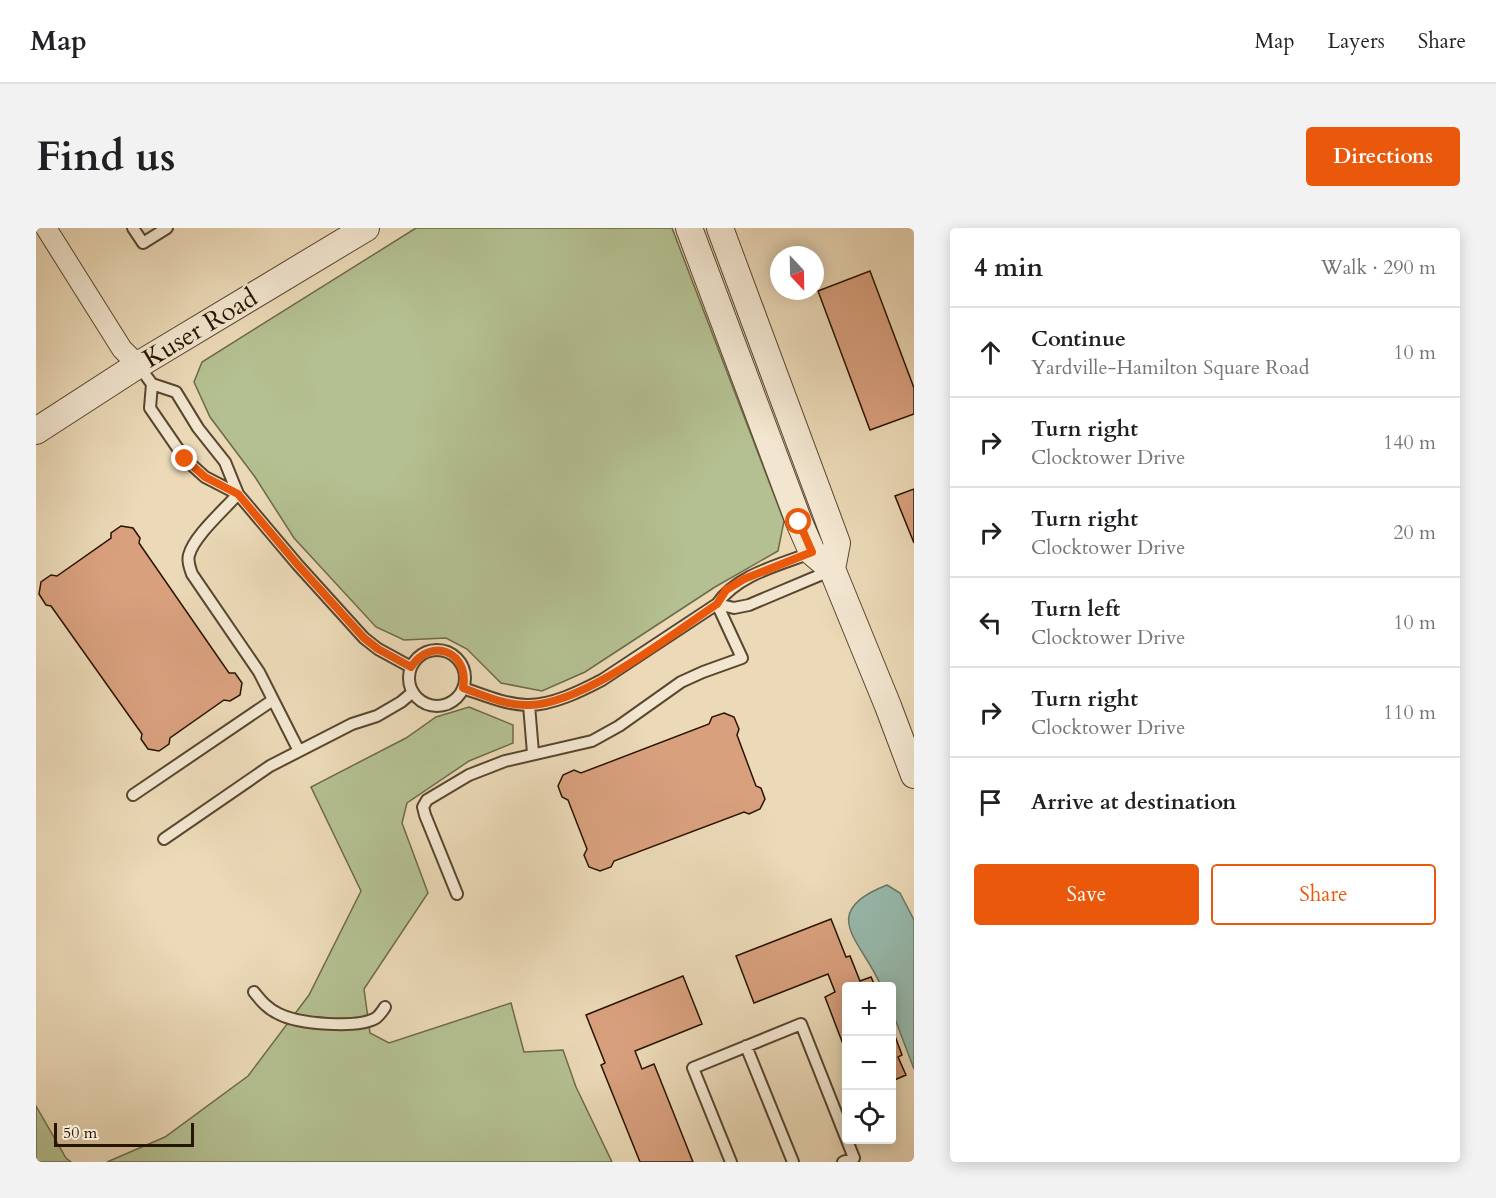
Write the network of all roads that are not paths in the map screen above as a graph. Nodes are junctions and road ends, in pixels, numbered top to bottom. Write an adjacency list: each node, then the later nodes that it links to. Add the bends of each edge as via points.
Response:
1 (46, 228): 7 (street, via 122,349)
2 (133, 228): 3 (lane, via 143,243)
3 (167, 228)
4 (366, 228): 7 (street, Kuser Road)
5 (689, 228): 11 (street)
6 (720, 228): 10 (street)
7 (145, 374): 8 (street, Kuser Road); 9 (lane, via 176,392 225,462); 9 (lane, via 150,408 185,459 205,477)
8 (36, 431)
9 (238, 494): 14 (lane, via 364,638); 17 (lane, via 198,539 188,564)
10 (837, 543): 11 (lane); 12 (street)
11 (812, 552): 12 (street); 13 (lane, via 744,579 726,590)
12 (832, 569): 13 (lane, via 748,605 734,608); 21 (street)
13 (717, 604): 18 (lane, via 602,680 551,701); 20 (lane, via 742,658 681,682 592,741)
14 (411, 667): 15 (lane, via 424,653 434,650 452,654 464,669); 16 (lane)
15 (463, 688): 16 (lane, via 444,705 426,703); 18 (lane)
16 (413, 692): 19 (lane, via 377,716)
17 (273, 700): 19 (lane); 22 (lane)
18 (529, 705): 20 (lane)
19 (299, 751): 23 (lane, via 270,766)
20 (533, 753): 24 (lane, via 469,775 427,800 423,807)
21 (914, 775)
22 (133, 795)
23 (164, 839)
24 (457, 894)
25 (255, 992): 26 (lane, via 265,1006 303,1021 361,1022 378,1017)
26 (385, 1006)
27 (746, 1046): 28 (lane, via 693,1068); 29 (lane); 30 (lane, via 801,1024 854,1158)
28 (731, 1162)
29 (793, 1162)
30 (843, 1162)

